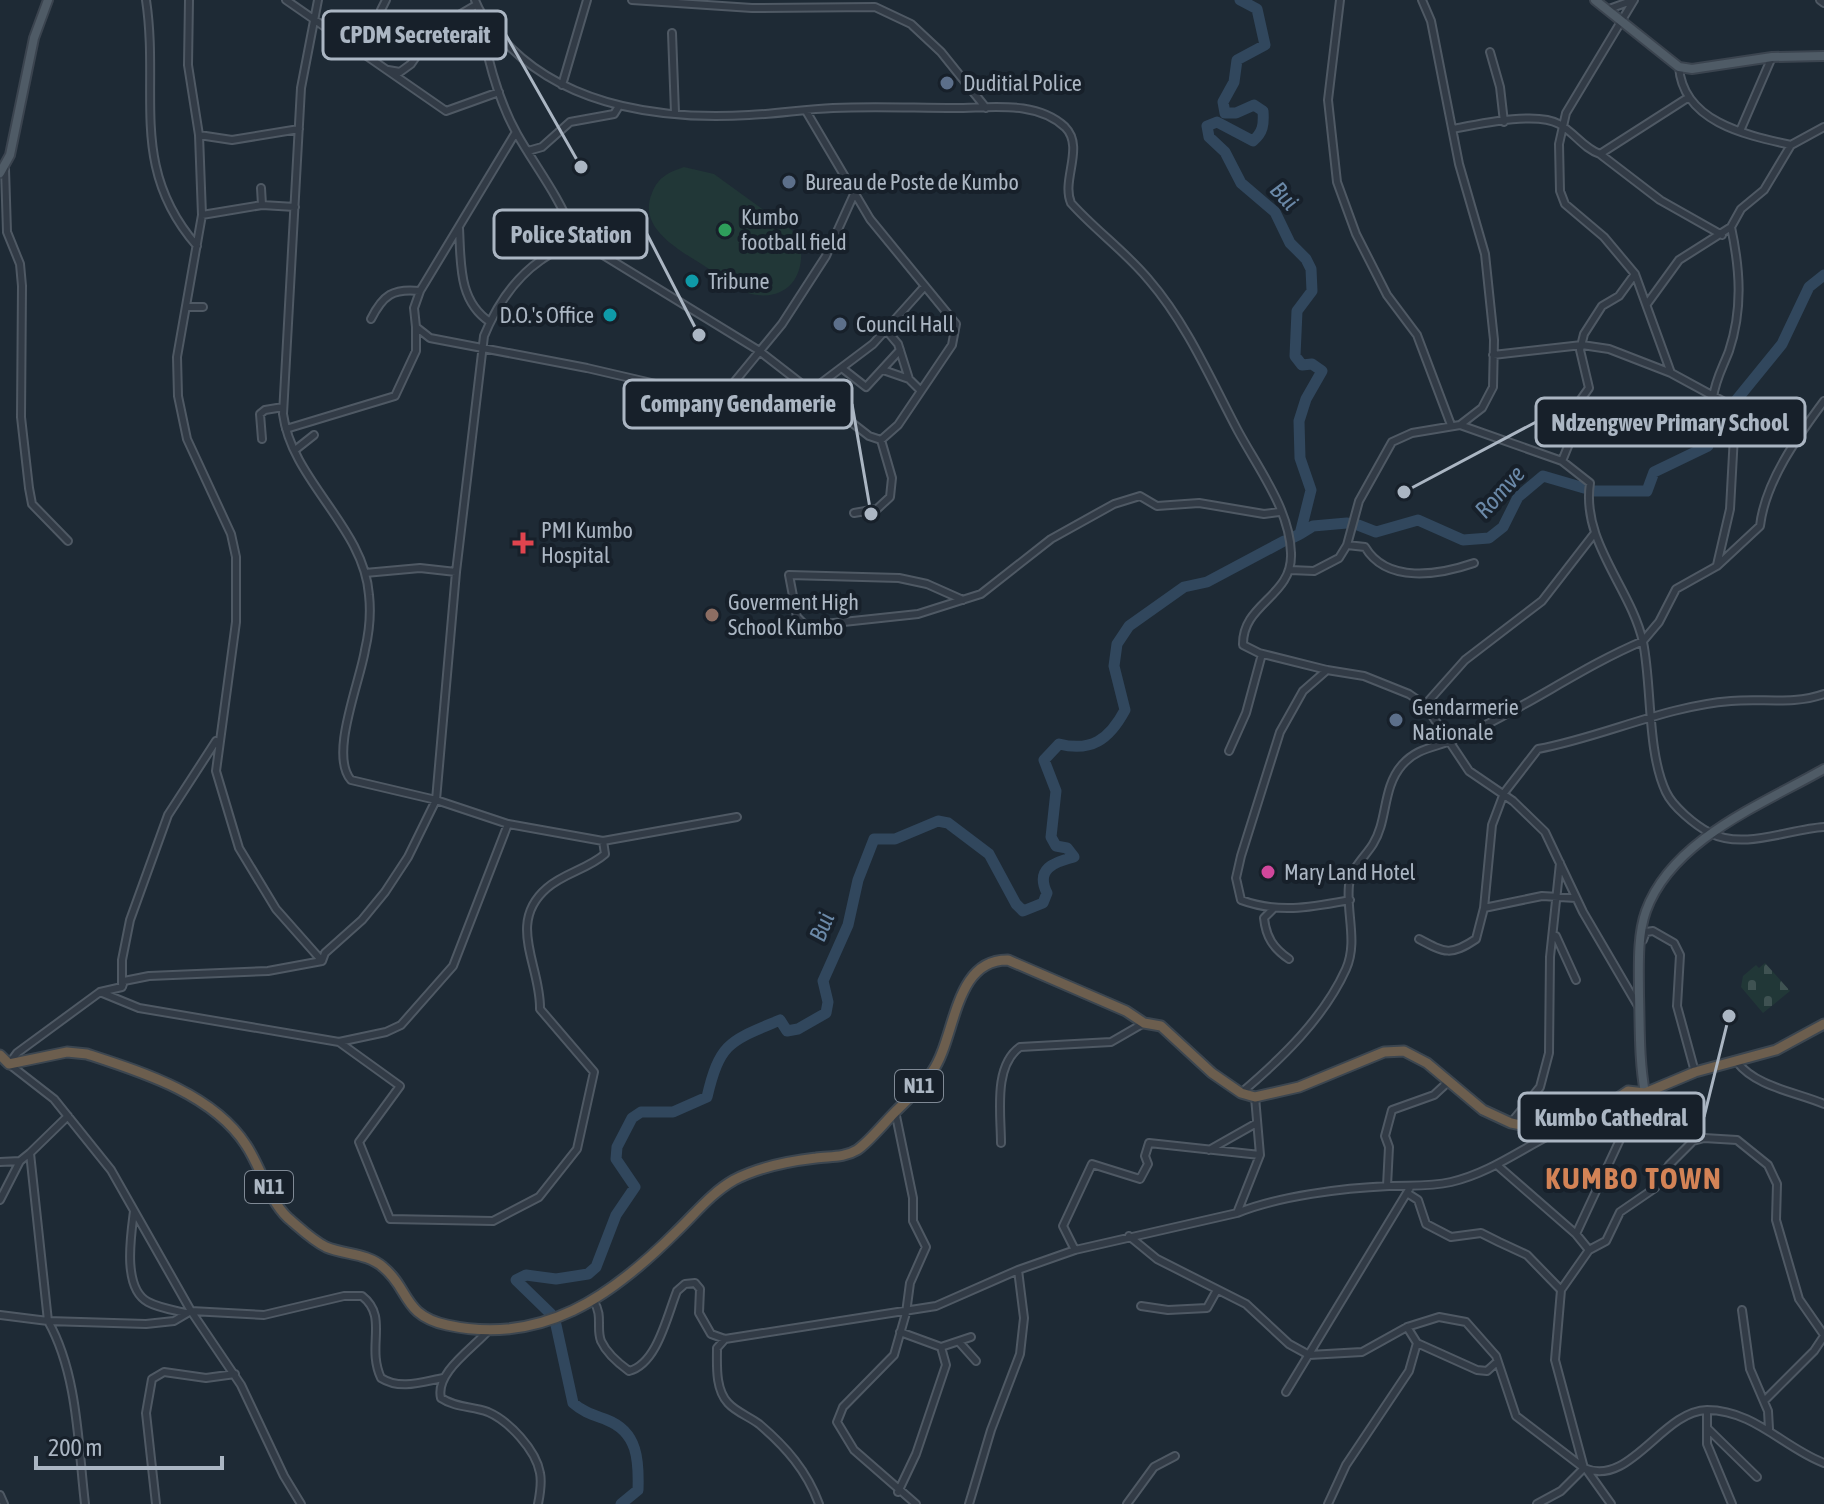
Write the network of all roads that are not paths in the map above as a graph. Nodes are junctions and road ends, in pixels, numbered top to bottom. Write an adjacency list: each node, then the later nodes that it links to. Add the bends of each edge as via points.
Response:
1 (48, 0): 46 (main road)
2 (146, 0): 56 (street, via 153,52 150,149 160,188 179,226)
3 (189, 0): 40 (street, via 188,65)
4 (286, 0): 16 (street)
5 (318, 0): 16 (street)
6 (386, 0): 15 (street)
7 (587, 0): 24 (street)
8 (632, 0): 28 (street, via 739,8 875,7 911,24)
9 (1340, 0): 83 (street, via 1328,100 1337,182 1381,284 1417,335)
10 (1422, 0): 37 (street)
11 (1595, 0): 14 (main road)
12 (1634, 0): 14 (street); 17 (street)
13 (477, 5): 23 (street, via 435,29 400,72); 24 (street, via 522,59); 25 (street)
14 (1609, 9): 17 (main road)
15 (381, 10)
16 (315, 18): 23 (street); 36 (street)
17 (1624, 21): 22 (main road); 31 (street)
18 (672, 33): 30 (street)
19 (1490, 52): 33 (street)
20 (1824, 56): 21 (main road)
21 (1772, 57): 22 (main road); 38 (street)
22 (1679, 67): 26 (street)
23 (386, 69): 25 (street, via 446,111)
24 (562, 85): 27 (street)
25 (499, 92): 39 (street)
26 (1689, 97): 38 (street, via 1700,113); 44 (street)
27 (619, 106): 30 (street); 42 (street, via 614,114 570,122)
28 (986, 108): 29 (street); 91 (street, via 1044,113 1070,133 1071,203 1161,295 1210,375)
29 (806, 111): 30 (street, via 748,116); 48 (street)
30 (675, 113)
31 (1566, 113): 32 (street); 34 (street)
32 (1546, 118): 33 (street); 34 (street)
33 (1504, 122): 37 (street)
34 (1561, 125): 44 (street); 57 (street, via 1561,197)
35 (1824, 127): 41 (street)
36 (299, 129): 40 (street, via 232,140); 50 (street)
37 (1453, 129): 73 (street, via 1485,254)
38 (1740, 131): 41 (street)
39 (516, 132): 43 (street); 53 (street)
40 (199, 135): 51 (street)
41 (1791, 145): 52 (street, via 1764,190 1741,209)
42 (542, 147): 43 (street); 45 (street)
43 (528, 151): 45 (street)
44 (1600, 154): 54 (street, via 1660,200)
45 (537, 165): 55 (street)
46 (2, 171): 94 (street, via 7,232 22,286 21,417 29,488 32,504)
47 (261, 188): 49 (street)
48 (855, 192): 58 (street, via 870,219); 70 (street, via 826,256 782,324)
49 (262, 205): 50 (street); 51 (street)
50 (295, 207): 82 (street)
51 (202, 215): 56 (street)
52 (1731, 227): 54 (street); 80 (street, via 1741,288)
53 (459, 228): 59 (street); 64 (street, via 469,301)
54 (1722, 235): 60 (street, via 1679,260)
55 (572, 236): 64 (street, via 533,266 498,305); 70 (street)
56 (197, 246): 61 (street)
57 (1635, 274): 60 (street); 68 (street, via 1619,296 1602,306)
58 (925, 286): 66 (street); 79 (street, via 950,314 956,334)
59 (420, 291): 63 (street, via 384,296); 65 (street, via 414,308)
60 (1647, 304): 76 (street)
61 (186, 307): 62 (street); 108 (street, via 177,357 178,396 187,439 231,534 236,557 233,660)
62 (203, 307)
63 (371, 319)
64 (490, 322): 69 (street)
65 (416, 327): 67 (street); 72 (street)
66 (887, 331): 71 (street); 74 (street)
67 (430, 338): 69 (street); 72 (street)
68 (1582, 345): 73 (street); 76 (street, via 1609,349); 90 (street, via 1589,388 1577,405 1575,429)
69 (481, 348): 70 (street, via 711,396 727,391); 99 (street)
70 (758, 350): 78 (street)
71 (900, 350): 75 (street); 77 (street)
72 (416, 351): 85 (street, via 389,401)
73 (1493, 355): 84 (street, via 1495,377 1489,396)
74 (843, 369): 75 (street, via 866,387); 78 (street)
75 (883, 370): 77 (street)
76 (1671, 373): 80 (street)
77 (909, 379): 79 (street)
78 (812, 390): 88 (street)
79 (920, 390): 88 (street, via 898,425)
80 (1713, 398): 97 (street, via 1728,404 1735,417 1730,509)
81 (1824, 401): 97 (street, via 1782,467 1760,526)
82 (283, 407): 85 (street); 87 (street, via 260,414)
83 (1451, 425): 84 (street); 95 (street, via 1392,442 1359,501)
84 (1460, 425): 90 (street)
85 (286, 429): 89 (street)
86 (314, 435): 89 (street)
87 (262, 439)
88 (881, 440): 92 (street, via 892,478 890,497 877,509)
89 (295, 450): 100 (street)
90 (1562, 461): 93 (street, via 1590,483)
91 (1279, 512): 98 (street, via 1292,552); 101 (street, via 1199,503 1157,506 1140,496 1122,500 1044,543 990,589)
92 (854, 513)
93 (1594, 534): 102 (street); 106 (street, via 1542,601 1465,660)
94 (68, 541)
95 (1347, 545): 96 (street, via 1365,547 1385,568 1442,574); 98 (street, via 1339,558 1314,571)
96 (1474, 563)
97 (1717, 566): 102 (street, via 1676,589)
98 (1290, 570): 103 (street, via 1279,591 1245,628 1243,645)
99 (456, 572): 100 (street, via 420,568); 113 (street)
100 (365, 573): 113 (street, via 370,612 347,726 344,772 360,783)
101 (963, 600): 101 (street, via 918,614 806,626 797,617 789,577 793,572 899,578)
102 (1643, 641): 107 (street); 109 (street)
103 (1262, 654): 104 (street); 110 (street)
104 (1327, 670): 106 (street, via 1391,685); 123 (street, via 1303,691 1280,732 1252,817 1236,878 1241,900)
105 (1824, 694): 107 (street, via 1774,702 1732,700)
106 (1425, 705): 109 (street)
107 (1651, 717): 112 (street, via 1538,749); 117 (street, via 1666,792)
108 (218, 738): 131 (street, via 216,771 239,848 276,909); 133 (street, via 168,815 130,920)
109 (1451, 741): 112 (street, via 1469,771); 122 (street, via 1418,752 1390,782 1375,842 1349,884)
110 (1229, 751)
111 (1824, 769): 117 (main road)
112 (1504, 793): 119 (street, via 1545,832); 124 (street, via 1492,825)
113 (436, 800): 115 (street); 131 (street, via 385,892)
114 (737, 817): 118 (street)
115 (508, 824): 118 (street); 138 (street, via 453,966 401,1025)
116 (1824, 827): 117 (street, via 1763,838)
117 (1711, 834): 129 (main road, via 1653,894)
118 (603, 841): 138 (street, via 605,854 549,886 530,906 525,931 541,993 540,1009 594,1072 577,1149 539,1197 493,1221 390,1219 359,1142 400,1086)
119 (1561, 861): 120 (street); 121 (street)
120 (1556, 894): 121 (street); 124 (street); 127 (street)
121 (1576, 898): 135 (street)
122 (1350, 900): 125 (street); 144 (street, via 1353,935 1347,967 1291,1045)
123 (1257, 906): 125 (street); 126 (street)
124 (1484, 908): 128 (street, via 1476,939 1457,952 1441,951)
125 (1273, 909): 126 (street)
126 (1264, 918): 130 (street, via 1273,946)
127 (1555, 935): 132 (street); 151 (street, via 1549,1053 1540,1087)
128 (1419, 939)
129 (1641, 947): 135 (main road); 142 (street, via 1646,932 1653,931 1674,943 1680,955 1677,1006)
130 (1289, 959)
131 (322, 961): 133 (street, via 268,971 149,976 124,981)
132 (1576, 980)
133 (122, 987): 134 (street)
134 (100, 992): 138 (street, via 139,1008); 141 (street)
135 (1639, 1009): 145 (main road)
136 (1144, 1023): 144 (highway, N11, via 1161,1026); 149 (highway, N11, via 1073,987 996,960 967,983 933,1072); 154 (street, via 1111,1042 1020,1047 1012,1053 1001,1083)
137 (1824, 1024): 140 (highway, via 1792,1044)
138 (339, 1042)
139 (0, 1055): 141 (highway)
140 (1737, 1062): 142 (highway); 148 (street, via 1770,1084)
141 (9, 1064): 150 (street); 181 (highway, N11, via 67,1052 87,1054 203,1102 236,1128 277,1206 312,1238 377,1262 413,1310 429,1319)
142 (1695, 1072): 145 (highway)
143 (1448, 1082): 146 (highway, N11, via 1404,1051 1384,1052 1299,1087); 151 (highway, N11, via 1483,1110); 161 (street, via 1434,1095 1392,1110 1385,1136)
144 (1241, 1093): 146 (highway, N11)
145 (1645, 1093): 147 (highway, via 1628,1091)
146 (1255, 1097): 152 (street)
147 (1617, 1098): 153 (highway, via 1578,1125); 166 (street, via 1625,1112 1624,1131)
148 (1824, 1104)
149 (895, 1111): 173 (highway, N11, via 857,1150 736,1179); 177 (street, via 913,1221 926,1247 910,1283)
150 (68, 1116): 156 (street); 164 (street, via 111,1170)
151 (1511, 1123): 153 (highway, N11)
152 (1255, 1124): 155 (street); 157 (street)
153 (1556, 1132): 160 (street)
154 (1001, 1143)
155 (1209, 1150): 157 (street); 168 (street, via 1153,1141 1145,1173 1135,1180 1092,1164 1063,1226)
156 (30, 1153): 158 (street); 179 (street)
157 (1260, 1155): 165 (street)
158 (20, 1161): 159 (street); 163 (street)
159 (0, 1162)
160 (1498, 1166): 162 (street); 166 (street)
161 (1387, 1186): 162 (street); 165 (street, via 1262,1203)
162 (1409, 1190): 172 (street, via 1426,1224 1451,1237 1481,1233 1527,1255); 191 (street)
163 (0, 1200)
164 (134, 1211): 176 (street); 176 (street, via 128,1249 141,1297)
165 (1237, 1213): 167 (street)
166 (1576, 1234): 169 (street)
167 (1129, 1236): 168 (street); 171 (street, via 1157,1259)
168 (1075, 1250): 170 (street)
169 (1589, 1250): 172 (street); 184 (street, via 1606,1241 1620,1212 1655,1188 1693,1141 1737,1140 1768,1165 1777,1184 1776,1220 1784,1255 1799,1299)
170 (1018, 1270): 177 (street, via 936,1306); 214 (street, via 1024,1318 1020,1354)
171 (1217, 1290): 174 (street, via 1207,1308); 191 (street, via 1253,1309 1289,1344)
172 (1561, 1290): 203 (street, via 1555,1360)
173 (594, 1302): 181 (highway, N11, via 538,1325); 183 (street, via 600,1340 629,1371 640,1369 650,1357 677,1291 685,1284 695,1283 700,1289 699,1313)
174 (1141, 1306)
175 (1742, 1310): 197 (street, via 1750,1369)
176 (188, 1312): 179 (street, via 174,1321 146,1324); 194 (street); 195 (street, via 264,1315 362,1296 375,1312 373,1352 381,1378 411,1385)
177 (906, 1313): 182 (street); 186 (street)
178 (0, 1315): 179 (street)
179 (48, 1321): 208 (street, via 71,1389)
180 (1407, 1327): 188 (street); 191 (street, via 1362,1352); 193 (street, via 1439,1317 1466,1322)
181 (488, 1331): 195 (street)
182 (900, 1332): 189 (street); 205 (street, via 894,1355 843,1407 837,1422 846,1442)
183 (711, 1334): 186 (street); 190 (street)
184 (1824, 1336): 197 (street)
185 (971, 1337): 187 (street)
186 (725, 1339): 190 (street)
187 (960, 1343): 189 (street); 192 (street)
188 (1417, 1343): 193 (street, via 1477,1370 1487,1371); 216 (street, via 1409,1371 1346,1465)
189 (941, 1347): 205 (street, via 946,1365)
190 (717, 1348): 212 (street, via 718,1380 728,1403 794,1457)
191 (1309, 1355): 196 (street)
192 (976, 1361)
193 (1497, 1362): 203 (street, via 1516,1416)
194 (235, 1374): 209 (street, via 206,1378 164,1372 152,1379 146,1413); 210 (street)
195 (443, 1378): 211 (street, via 441,1398 488,1412 517,1435 540,1473)
196 (1286, 1392)
197 (1765, 1400): 200 (street)
198 (1707, 1410): 199 (street); 200 (street); 203 (street, via 1684,1417 1619,1465 1602,1473)
199 (1708, 1429): 204 (street); 219 (street, via 1707,1444)
200 (1769, 1429): 202 (street)
201 (1175, 1456): 215 (street, via 1154,1467)
202 (1824, 1463)
203 (1585, 1468): 217 (street); 218 (street)
204 (1757, 1477)
205 (898, 1492): 213 (street)
206 (0, 1495): 207 (street)
207 (4, 1504)
208 (85, 1504)
209 (156, 1504)
210 (301, 1504)
211 (538, 1504)
212 (819, 1504)
213 (916, 1504)
214 (969, 1504)
215 (1127, 1504)
216 (1331, 1504)
217 (1537, 1504)
218 (1611, 1504)
219 (1732, 1504)

